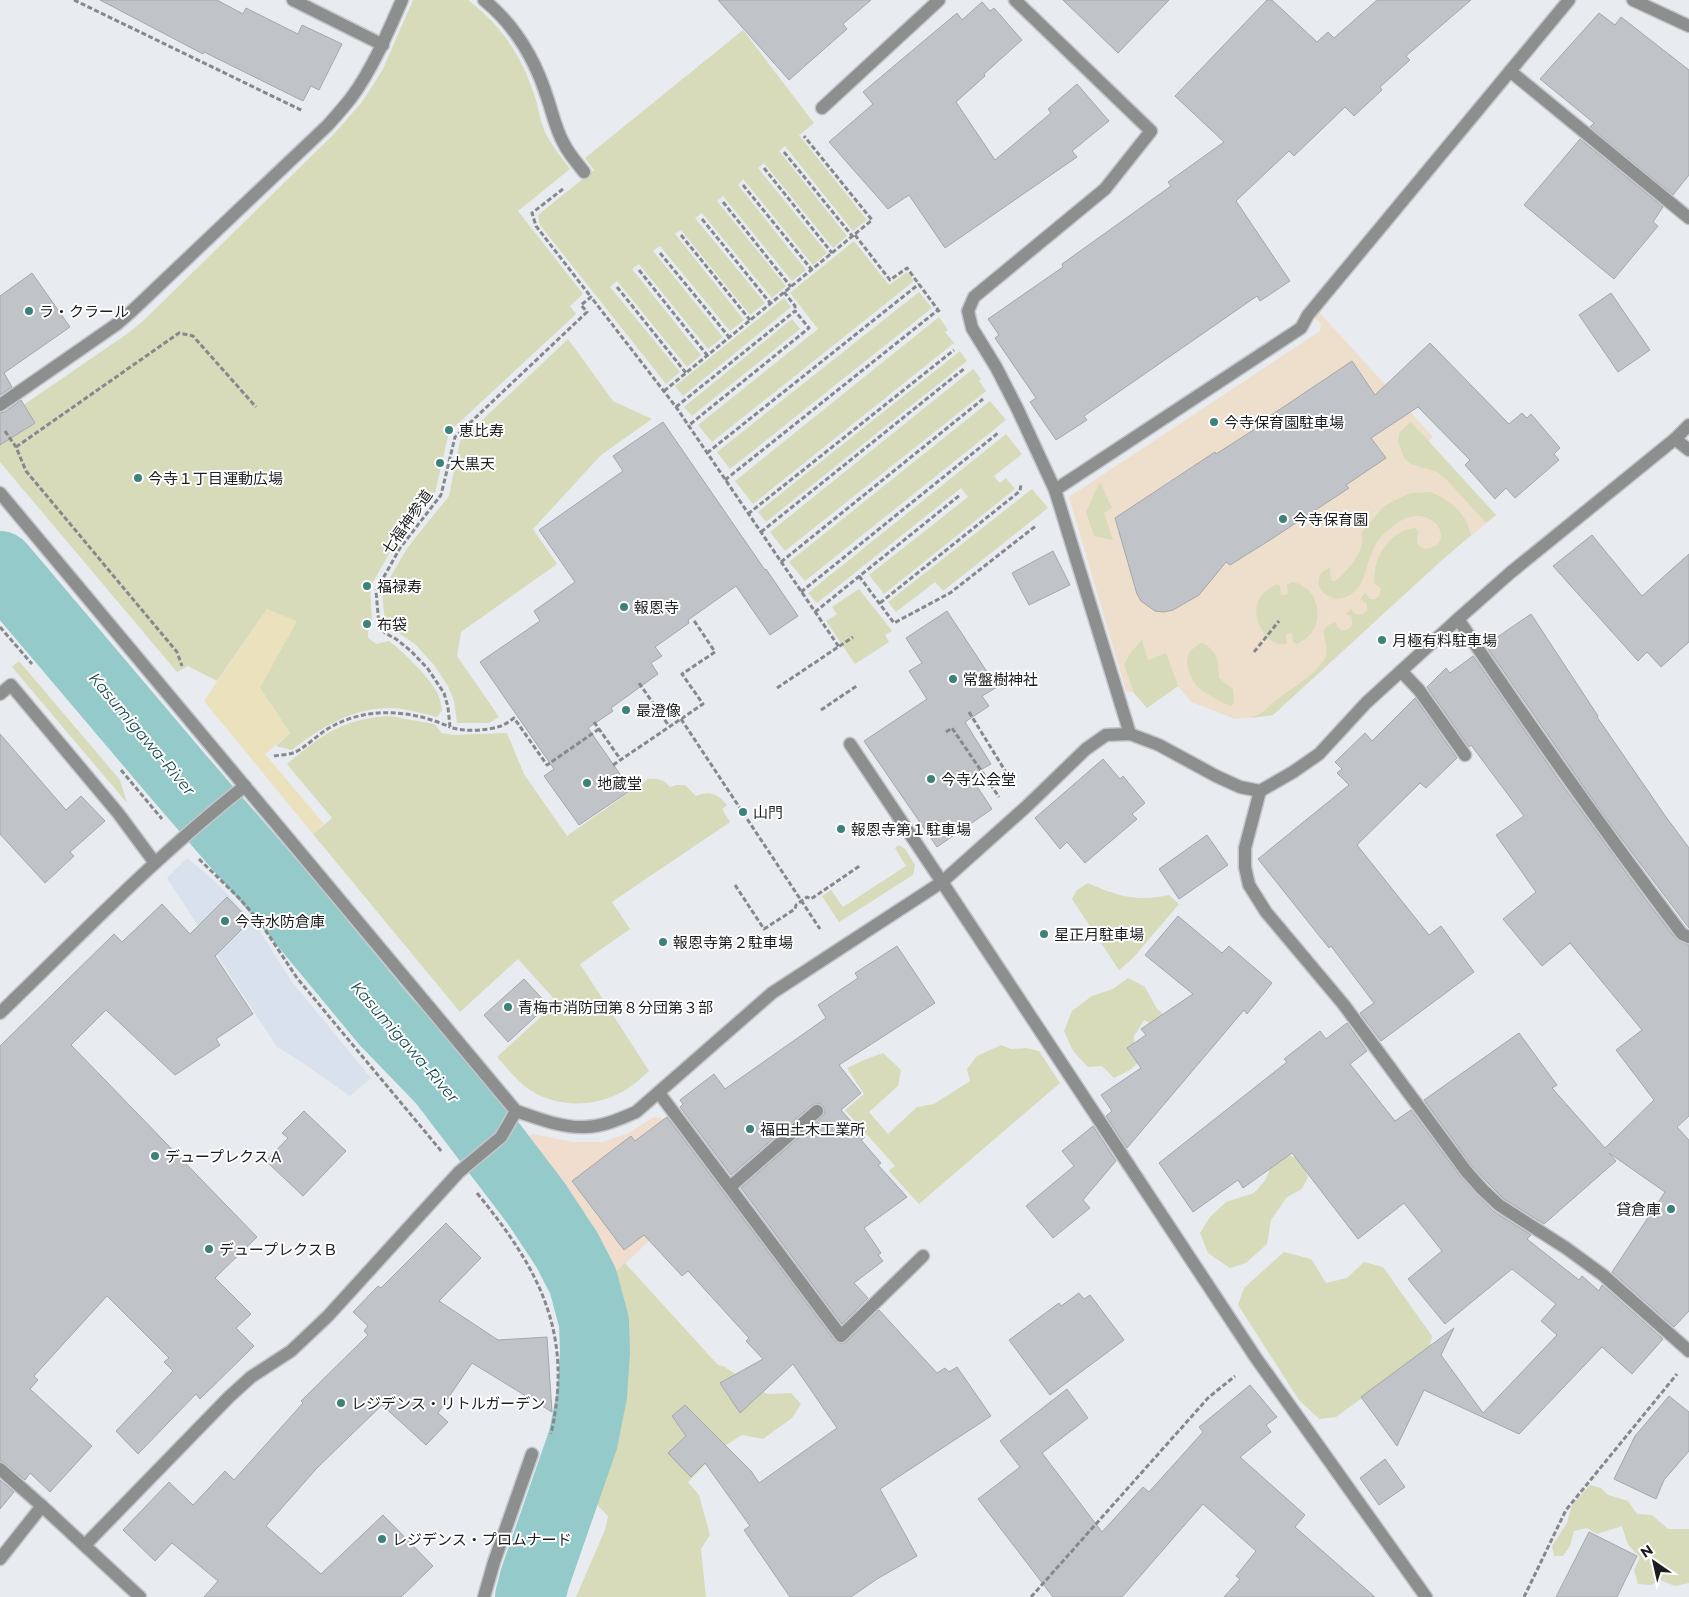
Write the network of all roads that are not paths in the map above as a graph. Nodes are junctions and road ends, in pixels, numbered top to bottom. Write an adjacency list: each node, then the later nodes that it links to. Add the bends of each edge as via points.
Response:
1 (293, 0): 9 (street)
2 (402, 0): 9 (street)
3 (484, 0): 12 (street, via 512,27 526,48 564,144)
4 (939, 0): 11 (street)
5 (1015, 0): 18 (street, via 1151,131 1104,189 974,297 968,311 972,328 1000,375)
6 (1569, 0): 10 (street)
7 (1633, 0): 8 (street)
8 (1689, 26)
9 (383, 44): 14 (street, via 351,97 328,124 133,310)
10 (1510, 71): 13 (street); 18 (street, via 1308,315 1301,328)
11 (822, 108)
12 (584, 172)
13 (1689, 218)
14 (0, 405)
15 (1689, 425): 16 (street)
16 (1675, 439): 17 (street); 20 (street)
17 (1689, 450)
18 (1055, 490): 23 (street)
19 (0, 493): 26 (street)
20 (1458, 619): 21 (street); 30 (street, via 1631,867 1682,934)
21 (1401, 670): 25 (street); 27 (street, via 1319,754)
22 (0, 694): 28 (street, via 10,685 118,813)
23 (1130, 734): 27 (street, via 1159,745 1240,787); 29 (street, via 1106,735 1086,750)
24 (850, 744): 29 (street)
25 (1465, 755)
26 (245, 786): 28 (street); 33 (street)
27 (1260, 791): 37 (street, via 1245,848 1245,867 1249,885 1266,912 1333,990 1482,1189 1499,1205 1603,1275)
28 (155, 863): 31 (street)
29 (942, 882): 32 (street, via 772,994); 45 (street, via 1256,1358)
30 (1689, 937)
31 (0, 1013)
32 (659, 1093): 33 (street, via 636,1112 613,1122 584,1127 553,1123); 35 (street)
33 (516, 1111): 41 (street, via 501,1137 464,1168 328,1316 291,1351 251,1377 229,1397)
34 (817, 1111): 35 (street)
35 (730, 1187): 36 (street, via 841,1336)
36 (923, 1256)
37 (1689, 1351)
38 (532, 1454): 44 (street)
39 (0, 1469): 40 (street)
40 (42, 1506): 41 (street); 42 (street)
41 (85, 1545): 43 (street)
42 (0, 1559)
43 (140, 1597)
44 (484, 1597)
45 (1426, 1597)

